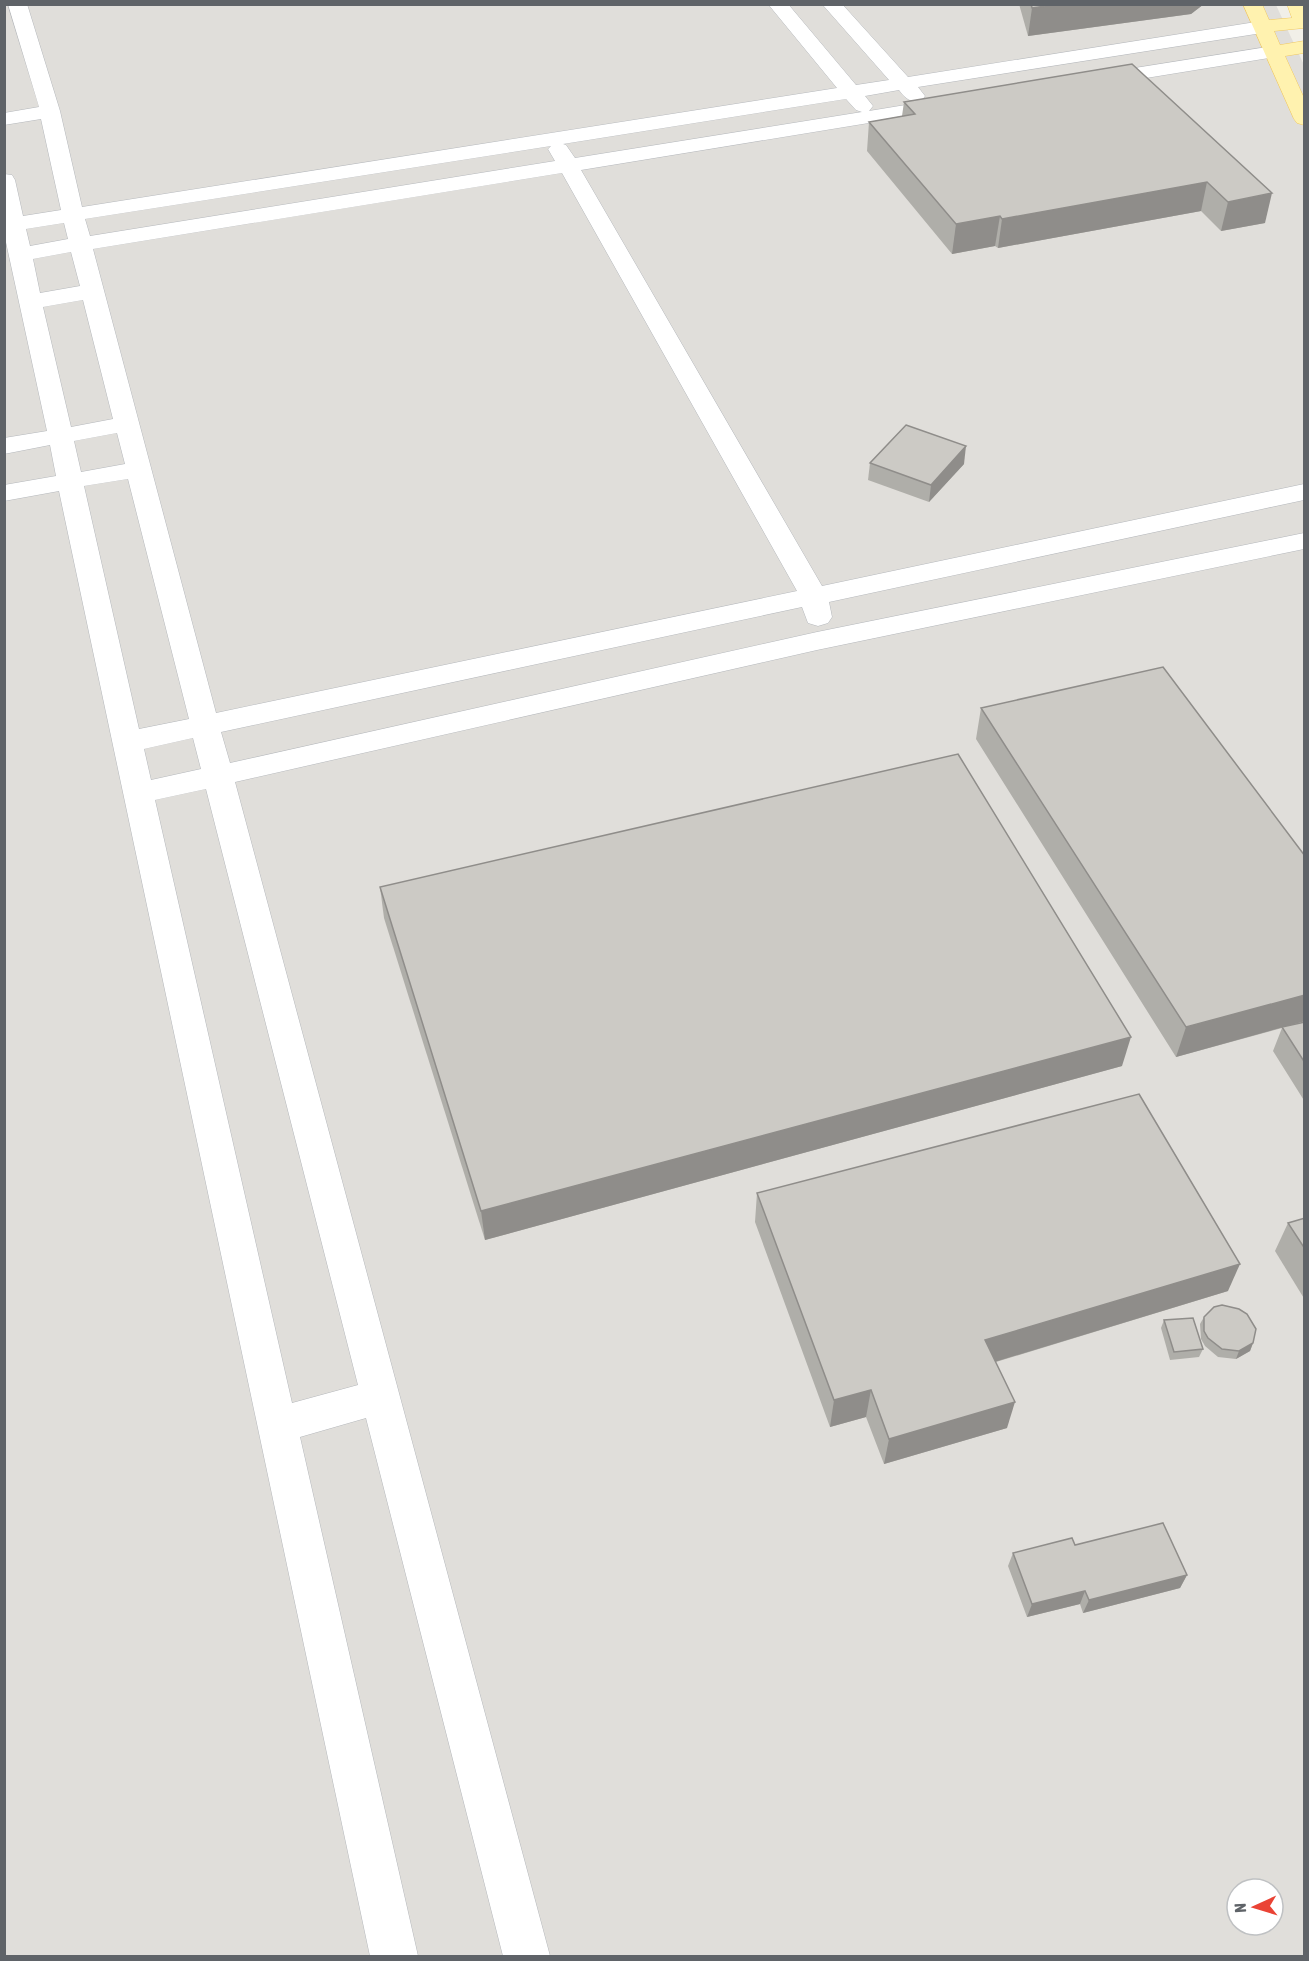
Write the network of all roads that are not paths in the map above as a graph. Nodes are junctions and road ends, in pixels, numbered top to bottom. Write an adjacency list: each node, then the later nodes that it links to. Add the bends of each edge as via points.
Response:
1 (17, 4): 15 (lane)
2 (777, 4): 12 (lane)
3 (831, 4): 10 (lane)
4 (1252, 4): 7 (main road)
5 (1296, 4): 6 (main road)
6 (1305, 22): 7 (main road)
7 (1262, 27): 9 (main road); 10 (lane)
8 (1305, 47): 9 (main road)
9 (1274, 52): 11 (lane); 18 (main road)
10 (904, 84): 12 (lane); 14 (lane)
11 (1077, 84)
12 (851, 92): 16 (lane); 19 (lane)
13 (973, 100): 14 (lane)
14 (926, 108): 16 (lane)
15 (50, 111): 17 (lane); 24 (lane)
16 (872, 117): 20 (lane)
17 (4, 119)
18 (1305, 119)
19 (553, 140): 20 (lane); 22 (lane)
20 (568, 166): 23 (lane); 36 (lane)
21 (4, 180): 25 (lane)
22 (288, 181): 23 (lane); 24 (lane)
23 (300, 209): 24 (lane)
24 (77, 230): 25 (lane); 25 (lane); 26 (lane)
25 (17, 239): 27 (lane)
26 (93, 291): 27 (lane); 28 (lane)
27 (31, 302): 29 (lane)
28 (128, 424): 29 (lane); 31 (lane)
29 (60, 436): 30 (lane); 32 (lane)
30 (4, 446)
31 (139, 469): 32 (lane); 38 (lane)
32 (70, 482): 34 (lane); 39 (lane)
33 (1305, 492): 36 (lane)
34 (4, 494)
35 (1305, 541): 37 (lane)
36 (814, 596): 37 (lane); 38 (lane)
37 (817, 641): 40 (lane)
38 (205, 725): 39 (lane); 40 (lane)
39 (127, 742): 41 (lane)
40 (218, 776): 41 (lane); 42 (lane)
41 (137, 794): 43 (lane)
42 (380, 1396): 43 (lane); 45 (lane)
43 (279, 1425): 44 (lane)
44 (394, 1956)
45 (527, 1956)

